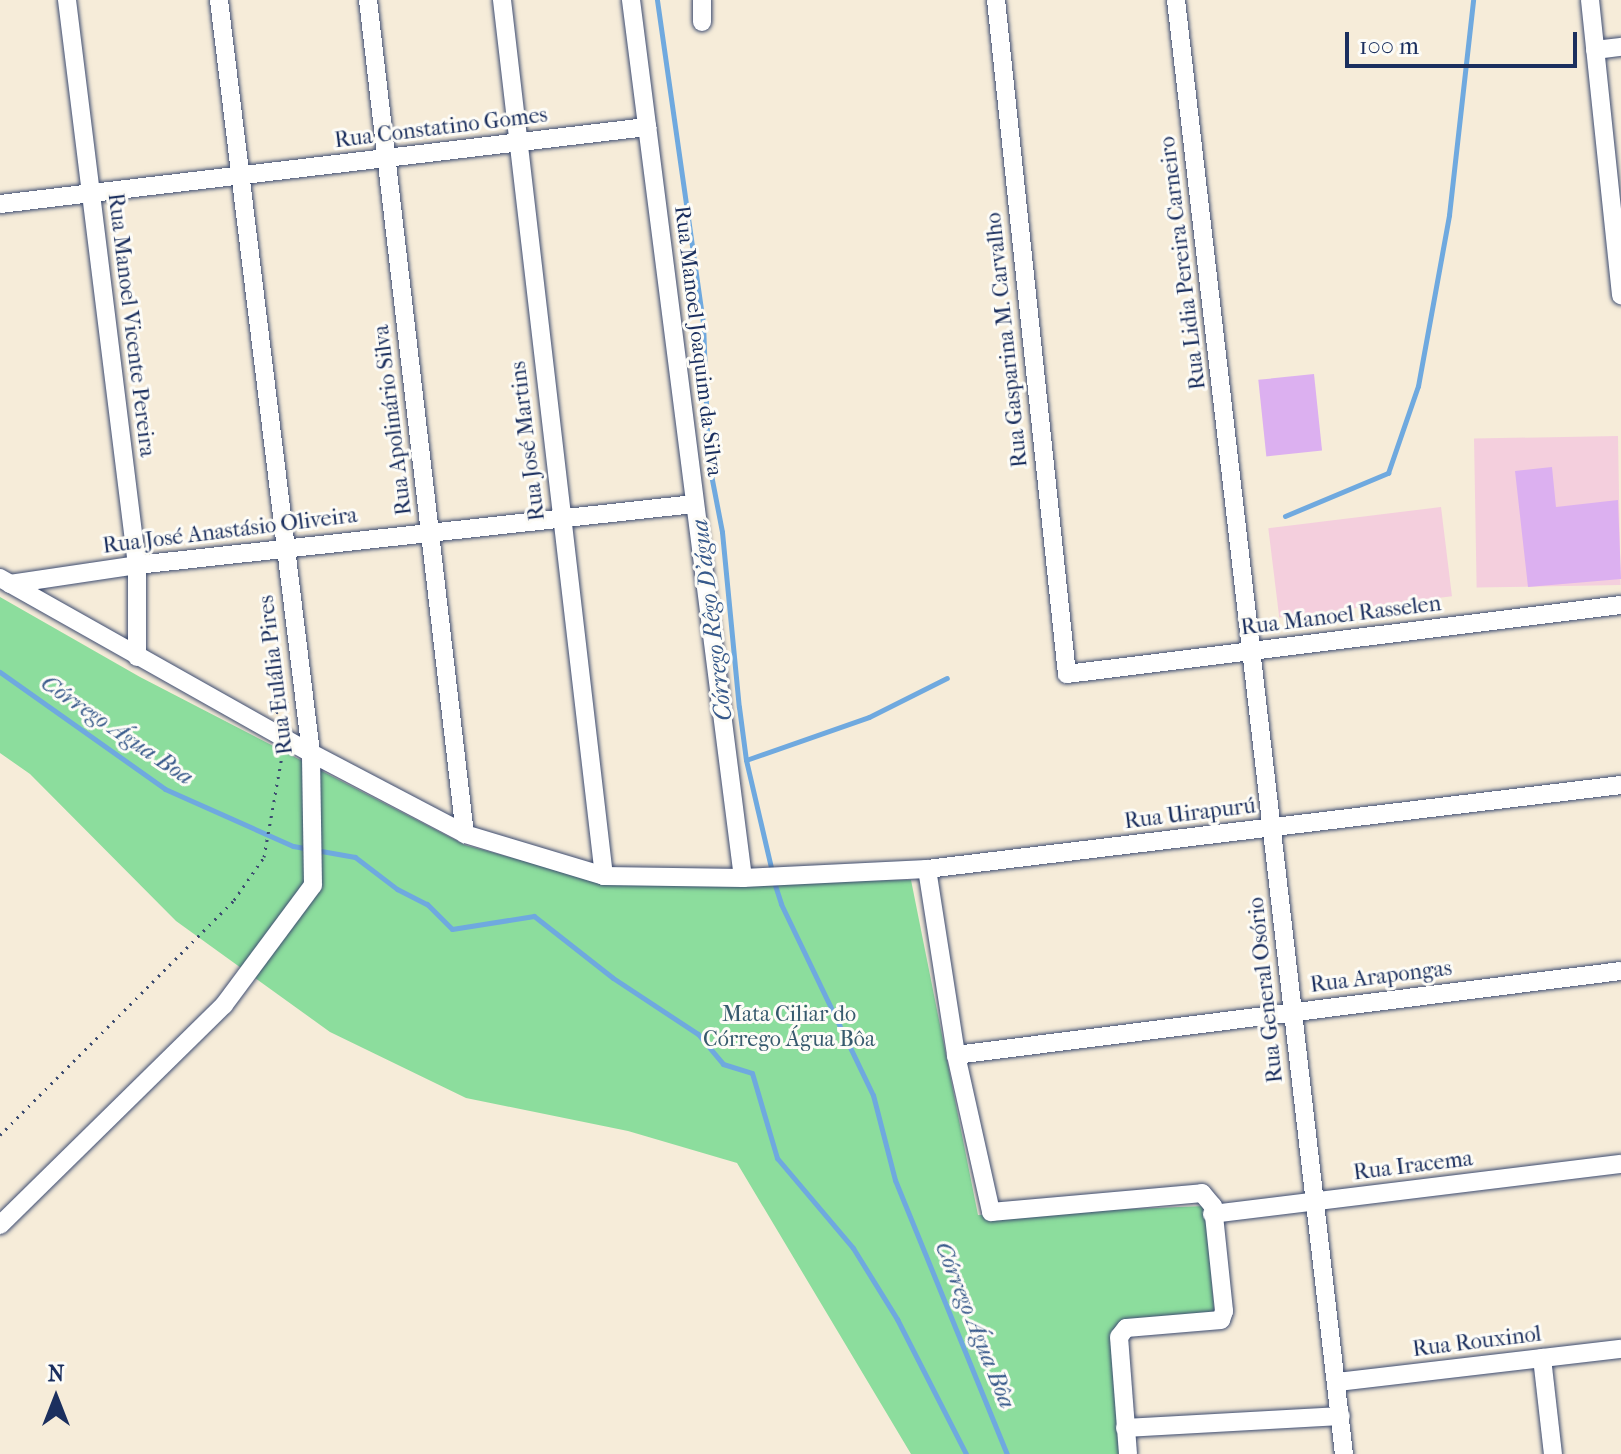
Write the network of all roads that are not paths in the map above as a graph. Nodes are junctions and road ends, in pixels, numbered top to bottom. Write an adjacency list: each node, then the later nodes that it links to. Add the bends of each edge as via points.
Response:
1 (67, 0): 17 (street, Rua Manoel Vicente Pereira)
2 (219, 0): 16 (street, Rua Eulália Pires)
3 (368, 0): 15 (street, Rua Apolinário Silva)
4 (502, 0): 14 (street, Rua José Martins)
5 (631, 0): 13 (street, Rua Manoel Joaquim da Silva)
6 (702, 0): 10 (street)
7 (996, 0): 31 (street, Rua Gasparina M. Carvalho)
8 (1176, 0): 23 (street, Rua Lidia Pereira Carneiro)
9 (1590, 0): 12 (street)
10 (702, 22)
11 (1621, 47): 12 (street)
12 (1595, 50): 19 (street)
13 (647, 127): 14 (street, Rua Constatino Gomes); 21 (street, Rua Manoel Joaquim da Silva)
14 (518, 143): 15 (street, Rua Constatino Gomes); 22 (street, Rua José Martins)
15 (386, 158): 16 (street, Rua Constatino Gomes); 24 (street, Rua Apolinário Silva)
16 (241, 175): 17 (street, Rua Constatino Gomes); 25 (street, Rua Eulália Pires)
17 (91, 193): 18 (street); 26 (street, Rua Manoel Vicente Pereira)
18 (0, 204)
19 (1618, 234): 20 (street)
20 (1621, 295)
21 (694, 504): 22 (street, Rua José Anastásio Oliveira); 38 (street, Rua Manoel Joaquim da Silva)
22 (561, 518): 24 (street, Rua José Anastásio Oliveira); 37 (street, Rua José Martins)
23 (1238, 521): 29 (street, Rua General Osório)
24 (430, 533): 25 (street, Rua José Anastásio Oliveira); 35 (street, Rua Apolinário Silva)
25 (286, 548): 26 (street, Rua José Anastásio Oliveira); 32 (street, Rua Eulália Pires)
26 (137, 565): 27 (street, Rua José Anastásio Oliveira); 30 (street, Rua Manoel Vicente Pereira)
27 (5, 581): 30 (street, Rua Uirapurú)
28 (1621, 605): 29 (street, Rua Manoel Rasselen)
29 (1254, 651): 31 (street, Rua Manoel Rasselen); 34 (street, Rua General Osório)
30 (137, 657): 32 (street, Rua Uirapurú)
31 (1067, 674)
32 (311, 753): 35 (street, Rua Uirapurú); 45 (street, Rua Eulália Pires, via 313,885 224,1005)
33 (1621, 785): 34 (street, Rua Uirapurú)
34 (1273, 828): 36 (street, Rua Uirapurú); 40 (street, Rua General Osório)
35 (465, 834): 37 (street, Rua Uirapurú)
36 (927, 869): 38 (street, Rua Uirapurú); 41 (street)
37 (604, 876): 38 (street, Rua Uirapurú)
38 (743, 878)
39 (1621, 971): 40 (street, Rua Arapongas)
40 (1292, 1013): 41 (street, Rua Arapongas); 43 (street, Rua General Osório)
41 (956, 1053): 44 (street, via 991,1212 1202,1193 1213,1206)
42 (1621, 1164): 43 (street, Rua Iracema)
43 (1313, 1203): 44 (street, Rua Iracema); 48 (street, Rua General Osório)
44 (1212, 1214): 50 (street, via 1224,1316 1122,1330)
45 (0, 1225)
46 (1621, 1349): 47 (street, Rua Rouxinol)
47 (1542, 1358): 48 (street, Rua Rouxinol); 53 (street)
48 (1338, 1382): 49 (street, Rua General Osório)
49 (1341, 1416): 50 (street); 52 (street, Rua General Osório)
50 (1125, 1428): 51 (street)
51 (1128, 1454)
52 (1344, 1454)
53 (1553, 1454)

